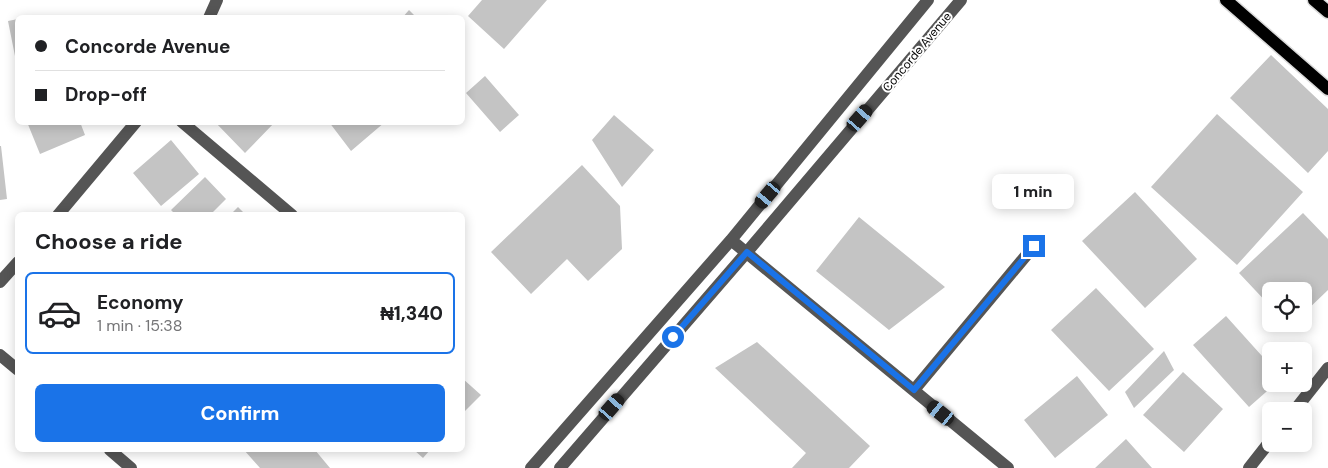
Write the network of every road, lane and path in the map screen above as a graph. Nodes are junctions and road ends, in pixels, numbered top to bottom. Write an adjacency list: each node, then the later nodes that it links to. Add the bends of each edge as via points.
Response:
1 (217, 0): 7 (street)
2 (928, 0): 13 (street, Concorde Avenue)
3 (961, 0): 15 (street, Concorde Avenue)
4 (1226, 0): 8 (main road)
5 (1314, 0): 6 (main road)
6 (1328, 12)
7 (210, 15)
8 (1328, 89)
9 (133, 125): 11 (street)
10 (186, 125): 12 (street)
11 (61, 212)
12 (288, 212)
13 (730, 240): 15 (street); 26 (street, Concorde Avenue)
14 (1034, 246): 21 (street)
15 (747, 252): 21 (street); 27 (street, Concorde Avenue)
16 (15, 265): 17 (street)
17 (0, 282)
18 (0, 355): 19 (street)
19 (15, 368)
20 (1328, 368): 22 (street)
21 (914, 390): 28 (street)
22 (1301, 402)
23 (1262, 451): 29 (street)
24 (112, 452): 25 (street)
25 (131, 468)
26 (531, 468)
27 (560, 468)
28 (1008, 468)
29 (1249, 468)

